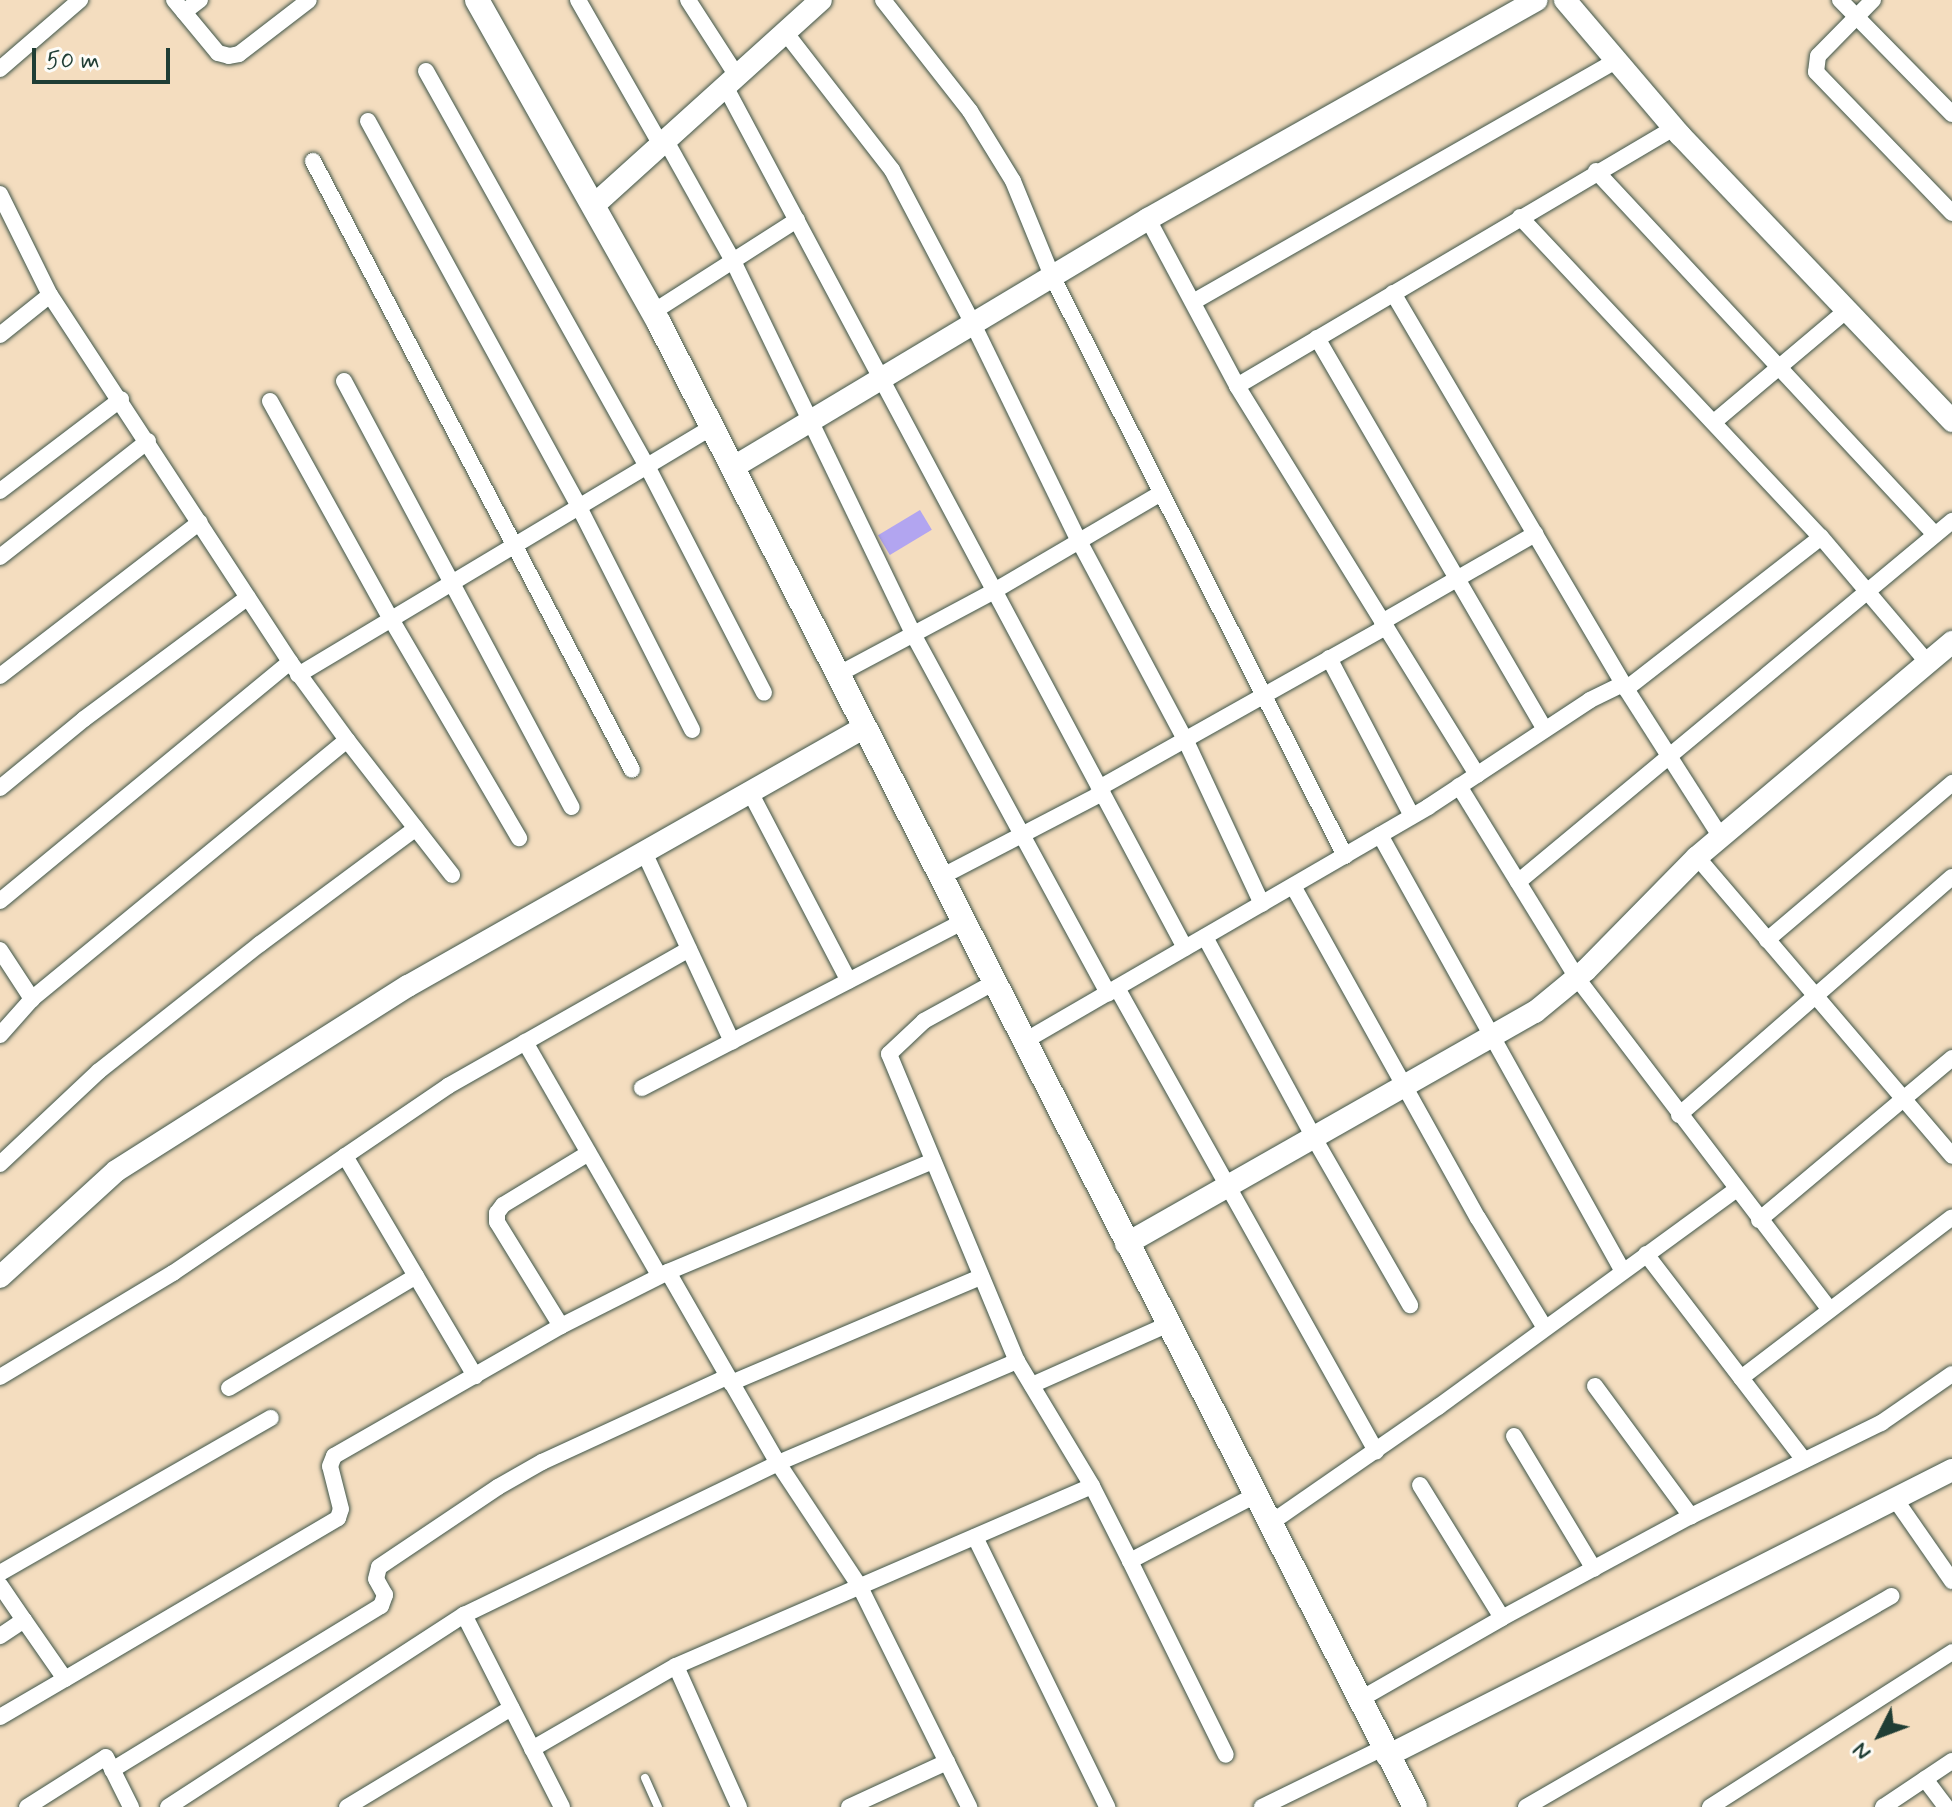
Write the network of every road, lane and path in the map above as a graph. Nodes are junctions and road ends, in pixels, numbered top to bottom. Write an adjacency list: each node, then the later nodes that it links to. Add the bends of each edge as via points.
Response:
1 (80, 0): 17 (street)
2 (200, 0): 13 (street)
3 (309, 0): 13 (street, via 239,54 229,56 218,53)
4 (477, 0): 27 (main road)
5 (578, 0): 23 (street)
6 (688, 0): 19 (street)
7 (821, 0): 15 (street)
8 (883, 0): 33 (street, via 994,147)
9 (1536, 0): 30 (street)
10 (1565, 0): 16 (street)
11 (1840, 0): 14 (street)
12 (1873, 0): 14 (street)
13 (179, 6)
14 (1856, 17): 20 (street); 28 (street, via 1818,56 1816,72)
15 (785, 32): 19 (street); 39 (street, via 882,155)
16 (1616, 61): 22 (street); 36 (street)
17 (0, 69)
18 (426, 71): 53 (street)
19 (731, 81): 23 (street); 31 (street)
20 (1952, 114)
21 (368, 121): 57 (street)
22 (1674, 128): 25 (street); 37 (street)
23 (664, 143): 27 (street); 32 (street)
24 (313, 161): 64 (street)
25 (1596, 171): 29 (street); 42 (street)
26 (0, 194): 35 (street)
27 (593, 206): 38 (main road)
28 (1952, 213)
29 (1520, 217): 34 (street); 50 (street)
30 (1148, 219): 33 (street); 36 (street)
31 (797, 220): 32 (street); 43 (street)
32 (733, 261): 38 (street); 48 (street)
33 (1052, 276): 39 (street); 56 (street)
34 (1393, 293): 41 (street); 60 (street)
35 (50, 295): 40 (street); 46 (street)
36 (1193, 302): 45 (street)
37 (1847, 310): 42 (street); 49 (street)
38 (653, 312): 51 (main road)
39 (972, 322): 43 (street); 63 (street)
40 (0, 335)
41 (1317, 338): 45 (street); 66 (street)
42 (1778, 368): 50 (street); 61 (street)
43 (880, 376): 48 (street); 68 (street)
44 (344, 381): 67 (street)
45 (1237, 386): 72 (street)
46 (121, 399): 52 (street); 55 (street)
47 (270, 401): 71 (street)
48 (811, 419): 54 (street); 73 (street)
49 (1951, 419)
50 (1714, 422): 62 (street)
51 (712, 427): 53 (street); 54 (main road)
52 (148, 441): 59 (street); 65 (street)
53 (647, 466): 57 (street); 81 (street)
54 (732, 468): 78 (main road)
55 (0, 491)
56 (1161, 493): 63 (street); 82 (street)
57 (579, 507): 64 (street); 84 (street)
58 (1952, 521): 61 (street)
59 (200, 522): 70 (street); 79 (street)
60 (1535, 534): 66 (street); 80 (street)
61 (1935, 535): 69 (street)
62 (1821, 537): 69 (street); 80 (street)
63 (1078, 539): 68 (street); 86 (street)
64 (514, 546): 67 (street); 89 (street)
65 (0, 557)
66 (1458, 580): 72 (street); 85 (street)
67 (453, 582): 71 (street); 96 (street)
68 (994, 591): 73 (street); 94 (street)
69 (1866, 592): 76 (street); 88 (street)
70 (248, 597): 77 (street); 93 (street)
71 (391, 619): 77 (street); 102 (street)
72 (1384, 624): 75 (street); 90 (street)
73 (913, 634): 78 (street); 99 (street)
74 (1952, 642): 76 (street)
75 (1329, 658): 82 (street); 97 (street)
76 (1928, 663): 101 (street)
77 (294, 668): 87 (street); 111 (street)
78 (837, 675): 83 (main road)
79 (0, 676)
80 (1624, 686): 85 (street); 88 (street)
81 (764, 693)
82 (1266, 694): 86 (street); 104 (street)
83 (863, 728): 95 (street); 108 (main road)
84 (692, 730)
85 (1545, 730): 90 (street)
86 (1185, 739): 94 (street); 112 (street)
87 (347, 740): 98 (street); 126 (street)
88 (1670, 758): 101 (street); 109 (street)
89 (632, 770)
90 (1477, 775): 92 (street)
91 (1952, 783): 115 (street)
92 (1459, 786): 97 (street); 109 (street)
93 (0, 788)
94 (1100, 790): 99 (street); 116 (street)
95 (750, 792): 103 (street); 121 (street)
96 (571, 807)
97 (1412, 816): 100 (street)
98 (416, 828): 106 (street); 142 (street, via 99,1071)
99 (1022, 835): 108 (street); 124 (street)
100 (1380, 835): 104 (street); 127 (street)
101 (1721, 837): 105 (street)
102 (519, 838)
103 (644, 852): 117 (street); 152 (street, via 408,986 116,1171)
104 (1345, 856): 110 (street)
105 (1697, 857): 115 (street); 120 (street)
106 (452, 875)
107 (1952, 877): 125 (street)
108 (939, 878): 113 (main road)
109 (1518, 882): 120 (street)
110 (1293, 886): 112 (street); 133 (street)
111 (0, 901)
112 (1262, 904): 114 (street)
113 (962, 922): 121 (street); 122 (main road)
114 (1205, 937): 116 (street); 137 (street)
115 (1767, 940): 125 (street)
116 (1185, 948): 124 (street)
117 (689, 949): 129 (street); 130 (street)
118 (0, 950): 119 (street)
119 (13, 970): 123 (street); 126 (street)
120 (1577, 978): 127 (street, via 1535,1012); 136 (street)
121 (849, 981): 130 (street)
122 (993, 983): 131 (main road); 141 (street, via 924,1021 889,1054)
123 (0, 984)
124 (1112, 991): 131 (street); 143 (street)
125 (1815, 996): 135 (street); 136 (street)
126 (32, 999): 128 (street)
127 (1494, 1034): 133 (street); 149 (street)
128 (0, 1035)
129 (525, 1042): 138 (street); 139 (street, via 448,1086)
130 (732, 1042): 134 (street)
131 (1023, 1042): 147 (main road)
132 (1952, 1058): 135 (street)
133 (1405, 1086): 137 (street); 158 (street)
134 (642, 1088)
135 (1902, 1097): 140 (street); 146 (street)
136 (1679, 1115): 144 (street)
137 (1314, 1138): 143 (street); 154 (street)
138 (589, 1153): 150 (street); 157 (street, via 497,1213 497,1222)
139 (345, 1156): 151 (street); 162 (street, via 173,1273)
140 (1952, 1156)
141 (933, 1161): 150 (street); 153 (street)
142 (0, 1164)
143 (1227, 1187): 147 (street); 170 (street)
144 (1736, 1190): 146 (street); 148 (street)
145 (1952, 1217): 155 (street)
146 (1759, 1220): 155 (street)
147 (1126, 1244): 156 (main road)
148 (1646, 1254): 149 (street); 163 (street)
149 (1623, 1271): 158 (street)
150 (664, 1274): 157 (street); 164 (street)
151 (416, 1276): 161 (street); 167 (street)
152 (0, 1277)
153 (981, 1277): 159 (street); 164 (street)
154 (1410, 1305)
155 (1830, 1310): 163 (street)
156 (1167, 1325): 165 (street); 176 (main road)
157 (561, 1326): 161 (street)
158 (1545, 1328): 170 (street)
159 (1017, 1361): 165 (street); 172 (street)
160 (1952, 1374): 171 (street, via 1881,1423)
161 (475, 1376): 194 (street, via 334,1456 330,1466 341,1509 338,1518)
162 (0, 1377)
163 (1741, 1378): 171 (street)
164 (729, 1380): 172 (street); 203 (street, via 542,1462 498,1487 379,1567 376,1579 385,1595 381,1606)
165 (1032, 1385): 175 (street)
166 (1595, 1386): 178 (street)
167 (229, 1388)
168 (271, 1418): 183 (street)
169 (1514, 1436): 182 (street)
170 (1376, 1451): 179 (street)
171 (1804, 1460): 178 (street)
172 (778, 1463): 186 (street); 188 (street)
173 (1952, 1470): 177 (street)
174 (1420, 1485): 189 (street)
175 (1092, 1486): 180 (street); 181 (street)
176 (1254, 1496): 179 (main road); 181 (street)
177 (1895, 1499): 184 (street); 199 (street)
178 (1691, 1516): 182 (street)
179 (1269, 1524): 195 (main road)
180 (975, 1537): 186 (street); 215 (street)
181 (1130, 1561): 200 (street)
182 (1594, 1569): 189 (street)
183 (0, 1573)
184 (1952, 1581)
185 (0, 1585): 190 (street)
186 (860, 1587): 193 (street); 202 (street)
187 (1892, 1596): 218 (street)
188 (464, 1615): 196 (street); 209 (street)
189 (1502, 1618): 195 (street)
190 (24, 1620): 191 (street); 194 (street)
191 (0, 1636)
192 (1952, 1652): 219 (street)
193 (676, 1666): 198 (street); 212 (street)
194 (65, 1679): 197 (street)
195 (1359, 1700): 199 (main road)
196 (511, 1708): 198 (street); 210 (street)
197 (0, 1717)
198 (532, 1749): 206 (street)
199 (1385, 1752): 216 (street); 217 (main road)
200 (1226, 1755)
201 (1952, 1761): 205 (street)
202 (947, 1762): 213 (street); 214 (street)
203 (112, 1770): 207 (street, via 106,1757); 208 (street)
204 (645, 1778): 211 (lane)
205 (1925, 1779): 220 (street); 221 (street)
206 (559, 1806)
207 (27, 1807)
208 (131, 1807)
209 (168, 1807)
210 (347, 1807)
211 (658, 1807)
212 (739, 1807)
213 (849, 1807)
214 (969, 1807)
215 (1107, 1807)
216 (1262, 1807)
217 (1415, 1807)
218 (1526, 1807)
219 (1710, 1807)
220 (1883, 1807)
221 (1946, 1807)

